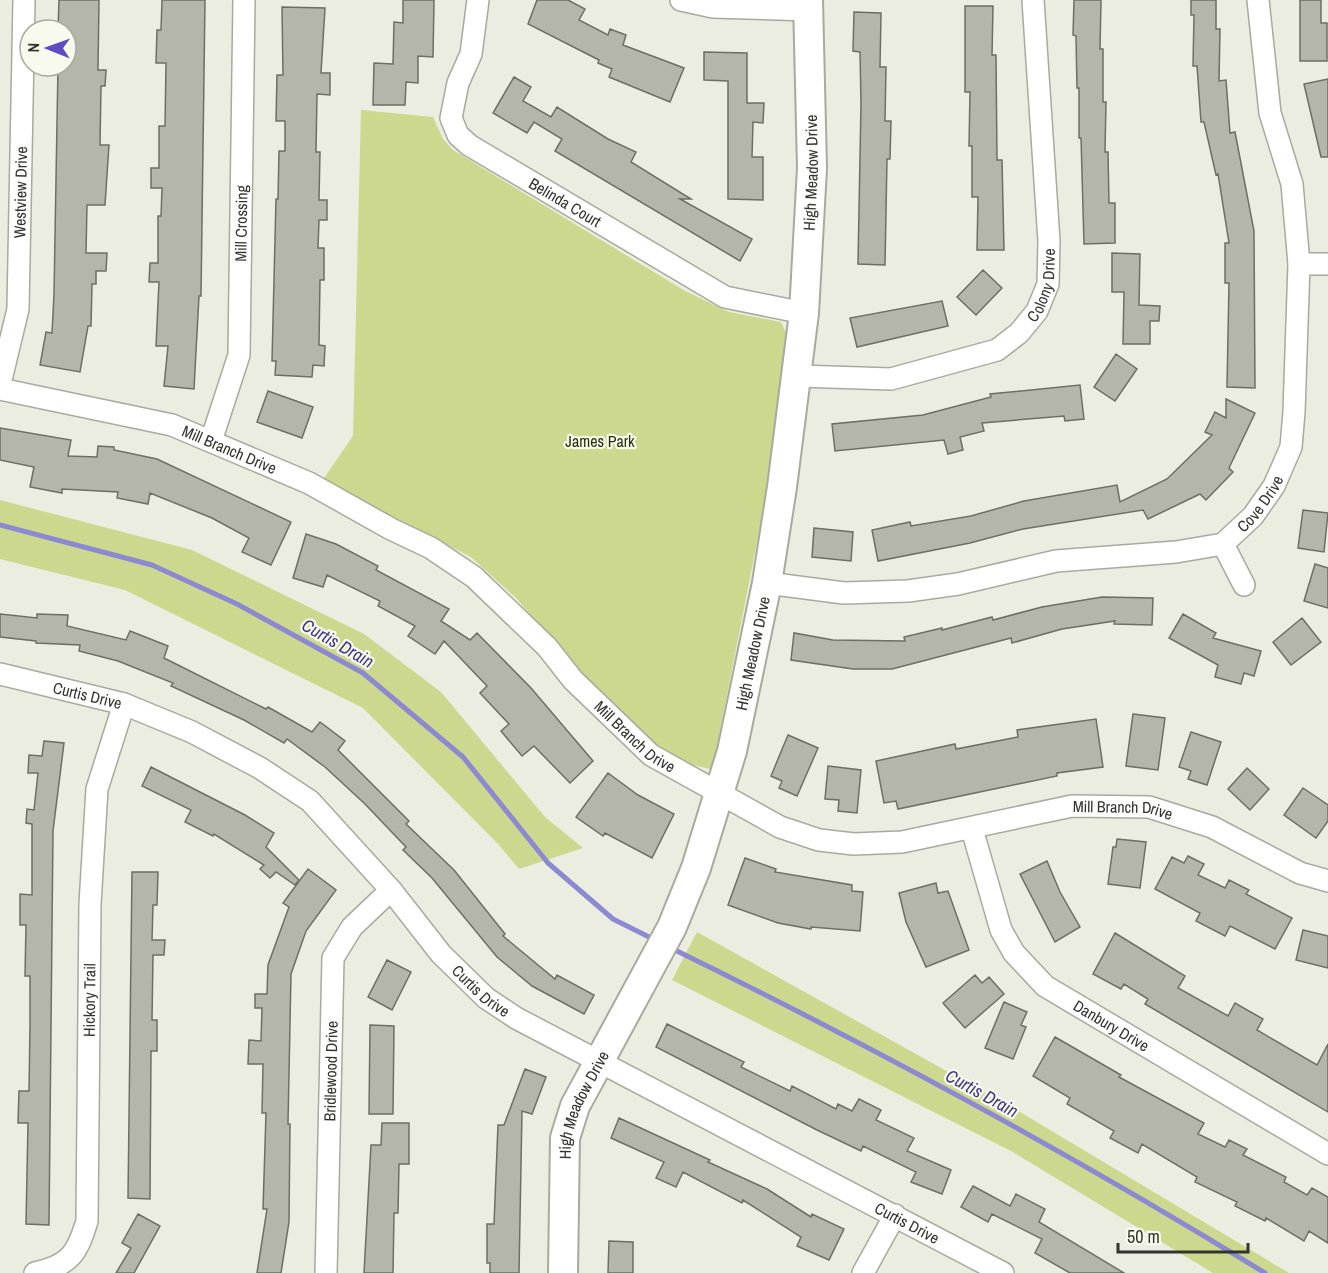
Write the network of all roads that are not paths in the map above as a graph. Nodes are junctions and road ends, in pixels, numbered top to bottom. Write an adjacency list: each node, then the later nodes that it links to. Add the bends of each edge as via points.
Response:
1 (24, 0): 12 (street, Westview Drive, via 18,309)
2 (244, 0): 13 (street, Mill Crossing, via 239,355)
3 (478, 0): 10 (street, Belinda Court, via 471,54 458,83 451,118 458,135 725,297)
4 (681, 0): 7 (street, via 713,7)
5 (1033, 0): 11 (street, Colony Drive, via 1049,241 1048,284 1037,311 1019,333 997,350 934,368 891,379)
6 (1258, 0): 8 (street, Cove Drive, via 1270,113 1292,184)
7 (808, 5): 10 (street, High Meadow Drive, via 812,168)
8 (1299, 264): 9 (street); 14 (street, Cove Drive, via 1290,447 1274,486 1253,516)
9 (1328, 264)
10 (804, 313): 11 (street, High Meadow Drive)
11 (798, 376): 15 (street, High Meadow Drive)
12 (0, 386): 13 (street, Mill Branch Drive, via 172,425)
13 (211, 441): 19 (street, Mill Branch Drive, via 309,483 431,548 474,577 651,755)
14 (1223, 544): 15 (street, Cove Drive, via 1176,552 1056,561 958,584 908,591 844,593); 16 (street)
15 (767, 583): 19 (street, High Meadow Drive)
16 (1244, 585)
17 (0, 674): 18 (street, Curtis Drive)
18 (124, 704): 22 (street, Curtis Drive, via 192,732 260,768 310,801); 26 (street, Hickory Trail, via 97,789 90,904 87,1221 80,1245 66,1263)
19 (720, 793): 20 (street, Mill Branch Drive, via 780,827 819,840 854,844 902,842); 23 (street, High Meadow Drive, via 672,927)
20 (972, 829): 21 (street, Mill Branch Drive, via 1072,806 1149,807 1212,827 1300,873); 24 (street, Danbury Drive, via 1001,930 1014,953 1046,986)
21 (1328, 881)
22 (391, 890): 23 (street, Curtis Drive, via 441,954 486,998); 27 (street, Bridlewood Drive, via 352,927 333,958)
23 (600, 1061): 25 (street, Curtis Drive); 28 (street, High Meadow Drive, via 575,1106 565,1138)
24 (1328, 1154)
25 (895, 1215): 29 (street); 30 (street, Curtis Drive)
26 (35, 1273)
27 (327, 1273)
28 (563, 1273)
29 (863, 1273)
30 (1003, 1273)

